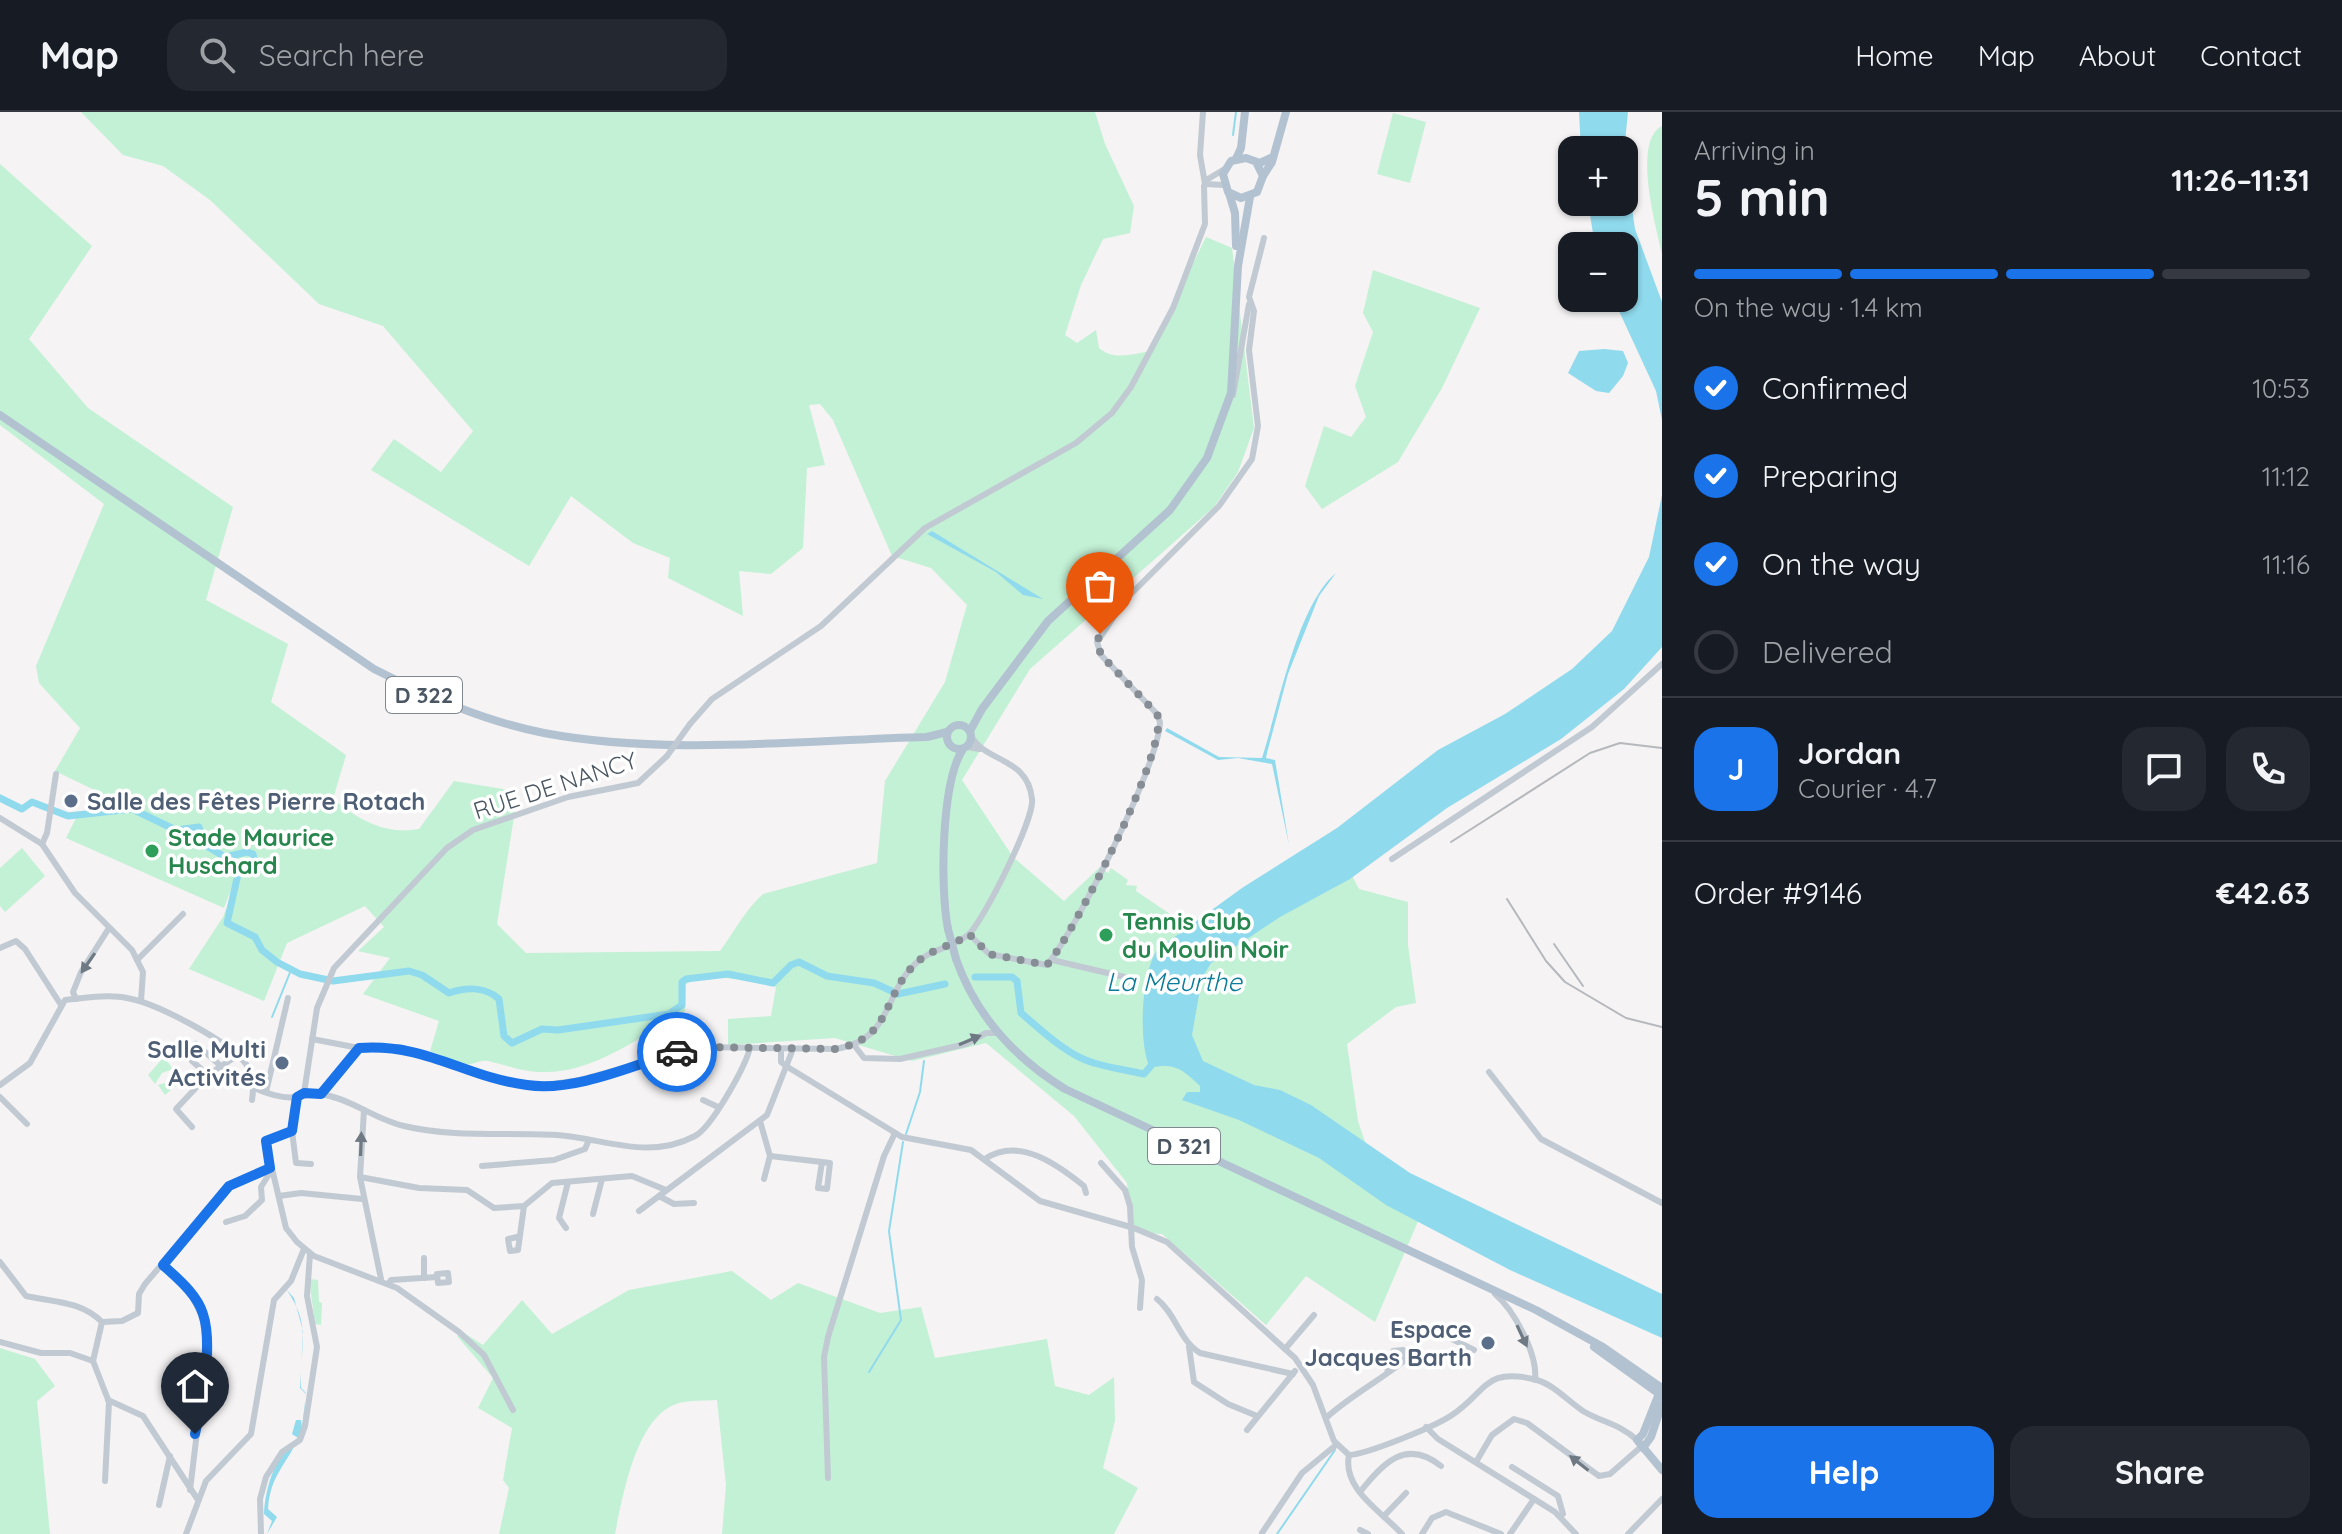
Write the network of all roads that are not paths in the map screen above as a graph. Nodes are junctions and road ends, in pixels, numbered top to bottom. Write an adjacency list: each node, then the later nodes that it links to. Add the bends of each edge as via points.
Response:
1 (1203, 112): 10 (street, RUE DE NANCY, via 1200,155)
2 (1245, 112): 4 (main road)
3 (1286, 112): 5 (main road)
4 (1244, 128): 6 (main road); 7 (main road, via 1246,151)
5 (1273, 157): 7 (main road); 9 (main road)
6 (1236, 159): 7 (main road); 8 (main road)
7 (1254, 161): 9 (main road)
8 (1224, 169): 10 (street); 11 (main road)
9 (1263, 176): 12 (main road)
10 (1205, 184): 11 (street); 44 (street, RUE DE NANCY, bridge, via 1205,224 1177,297 1112,413 1076,443 925,528 821,626 712,699 638,783 568,797 460,837 346,953 317,1008)
11 (1226, 189): 12 (main road); 13 (main road)
12 (1250, 197): 13 (main road)
13 (1239, 226): 16 (main road)
14 (1264, 238): 15 (street)
15 (1249, 304): 16 (street, via 1235,392); 37 (street, via 1254,311 1249,356 1258,426 1252,459 1219,506 1125,600 1098,638 1101,655 1157,714 1161,727 1112,848)
16 (1229, 401): 19 (main road, via 1207,458 1180,500 1048,621)
17 (0, 415): 23 (main road, D 322, via 374,669 486,718 544,733 667,744)
18 (1662, 664): 31 (street, via 1592,727)
19 (982, 709): 20 (main road); 22 (main road)
20 (962, 725): 21 (main road); 22 (main road)
21 (947, 732): 23 (main road, D 322); 24 (main road)
22 (971, 734): 25 (main road); 26 (street, via 975,743)
23 (927, 737): 24 (main road, D 322)
24 (950, 745): 25 (main road); 27 (main road, D 321)
25 (965, 748): 26 (street); 27 (main road, D 321)
26 (991, 752): 34 (street, via 1025,778 1033,806 1027,827)
27 (955, 768): 43 (main road, D 321, bridge, via 942,883 948,929 973,997)
28 (56, 774): 30 (street)
29 (0, 818): 30 (street)
30 (42, 844): 33 (street, via 75,893)
31 (1392, 859)
32 (183, 914): 36 (street)
33 (109, 928): 36 (street); 39 (street, one-way to 39, via 81,972)
34 (969, 934): 37 (street, via 983,950 999,957 1044,965); 46 (street, via 924,957 874,1032)
35 (0, 948): 42 (street, via 16,941)
36 (137, 960): 41 (street, via 143,977)
37 (1052, 960): 38 (street)
38 (1133, 979)
39 (74, 996): 41 (street); 42 (street)
40 (288, 998): 59 (street)
41 (141, 1001): 51 (street)
42 (63, 1002): 57 (street, via 30,1063)
43 (998, 1033): 46 (street, one-way to 43, via 861,1056 881,1061); 103 (main road, D 321, via 1041,1073 1091,1104)
44 (312, 1039): 47 (street); 61 (street, RUE DE NANCY)
45 (196, 1044): 54 (street)
46 (854, 1045): 50 (street)
47 (359, 1048): 48 (street, via 407,1048 539,1086 693,1048); 60 (street)
48 (750, 1048): 49 (street); 65 (street)
49 (781, 1049): 50 (street); 53 (street)
50 (793, 1049): 53 (street)
51 (238, 1055): 54 (street); 58 (street)
52 (192, 1061): 56 (street)
53 (786, 1066): 67 (street, via 772,1108); 71 (street)
54 (222, 1067): 56 (street)
55 (1489, 1072): 90 (street, via 1541,1139)
56 (208, 1075): 69 (street, via 176,1109)
57 (0, 1085)
58 (254, 1088): 59 (street); 63 (street)
59 (266, 1092): 61 (street)
60 (321, 1094): 61 (street); 66 (street)
61 (301, 1095): 70 (street, RUE DE NANCY)
62 (0, 1097): 68 (street)
63 (252, 1100)
64 (703, 1100): 65 (street)
65 (718, 1107): 72 (street, via 701,1132 679,1141 627,1148)
66 (364, 1110): 72 (street, via 414,1128 560,1135); 80 (street, one-way to 66)
67 (760, 1121): 73 (street); 84 (street)
68 (27, 1124)
69 (192, 1127)
70 (292, 1131): 77 (street, via 296,1163); 79 (street, via 268,1139)
71 (895, 1133): 74 (street, via 971,1150); 138 (street, via 824,1357)
72 (588, 1142): 78 (street, via 585,1149 554,1160)
73 (770, 1156): 75 (street); 82 (street)
74 (985, 1159): 85 (street, via 1024,1152 1051,1159); 96 (street, via 1040,1201)
75 (822, 1162)
76 (1101, 1163): 96 (street, via 1125,1190)
77 (311, 1164)
78 (482, 1166)
79 (271, 1170): 86 (street); 94 (street, via 261,1187 262,1200 245,1216); 102 (street, via 229,1186)
80 (360, 1177): 88 (street); 91 (street, via 467,1190 494,1208)
81 (602, 1179): 83 (street); 84 (street, via 635,1176); 93 (street)
82 (764, 1179)
83 (568, 1182): 91 (street, via 548,1184); 95 (street, via 559,1218)
84 (666, 1190): 87 (street)
85 (1086, 1193)
86 (279, 1196): 88 (street); 98 (street, via 288,1230)
87 (659, 1196): 89 (street, via 674,1204); 92 (street)
88 (362, 1199): 105 (street, via 379,1253)
89 (694, 1203)
90 (1662, 1203)
91 (524, 1206): 97 (street)
92 (639, 1211)
93 (593, 1214)
94 (226, 1222)
95 (566, 1228)
96 (1134, 1228): 109 (street, via 1132,1247 1142,1280); 115 (street, via 1167,1242)
97 (517, 1237)
98 (304, 1249): 99 (street); 145 (street, via 291,1281 274,1300 251,1434 211,1474)
99 (310, 1257): 105 (street); 152 (street, via 307,1296 317,1347 305,1426 300,1440 282,1452 266,1477 260,1499)
100 (424, 1258): 106 (street)
101 (0, 1262): 111 (street, via 26,1296 65,1302)
102 (163, 1265): 111 (street, via 139,1295 138,1313 127,1320); 140 (street, via 191,1294 205,1323 207,1349)
103 (1461, 1275): 121 (street, one-way to 121, via 1498,1296 1508,1308 1532,1358); 122 (main road, D 321, via 1575,1331)
104 (437, 1277): 106 (street)
105 (381, 1279): 107 (street)
106 (423, 1280): 107 (street)
107 (389, 1283): 125 (street, via 479,1349)
108 (1157, 1299): 114 (street)
109 (1140, 1308)
110 (1314, 1314): 115 (street)
111 (102, 1322): 117 (street)
112 (1452, 1339): 116 (street)
113 (0, 1342): 117 (street)
114 (1188, 1346): 120 (street, via 1212,1358); 126 (street, via 1194,1382)
115 (1285, 1349): 118 (street)
116 (1474, 1350)
117 (93, 1361): 123 (street)
118 (1300, 1365): 120 (street); 127 (street)
119 (1387, 1373): 127 (street)
120 (1293, 1374): 126 (street)
121 (1535, 1380): 128 (street, via 1491,1379 1452,1416); 131 (street, via 1588,1413 1617,1424)
122 (1661, 1390): 131 (main road)
123 (108, 1400): 133 (street, via 143,1416); 139 (street)
124 (1662, 1404): 131 (main road, via 1651,1437)
125 (513, 1410)
126 (1257, 1416): 129 (street)
127 (1326, 1418): 130 (street)
128 (1426, 1427): 132 (street); 134 (street)
129 (1247, 1430)
130 (1336, 1445): 132 (street); 150 (street, via 1302,1473)
131 (1640, 1445): 134 (street, one-way to 134, via 1610,1474 1599,1476 1514,1419 1492,1435); 137 (main road)
132 (1349, 1455): 141 (street, via 1347,1471)
133 (170, 1456): 140 (street); 146 (street)
134 (1476, 1462): 143 (street)
135 (1441, 1466): 141 (street, via 1424,1454 1408,1454 1382,1465)
136 (1512, 1467): 147 (street, via 1558,1496)
137 (1662, 1470)
138 (828, 1478)
139 (105, 1481)
140 (190, 1490): 145 (street)
141 (1360, 1492): 148 (street)
142 (1406, 1493): 148 (street)
143 (1534, 1499): 157 (street); 158 (street)
144 (1662, 1499): 159 (street)
145 (197, 1502): 151 (street)
146 (159, 1505)
147 (1563, 1514)
148 (1384, 1516): 154 (street)
149 (1360, 1530): 153 (street)
150 (1262, 1533)
151 (186, 1534)
152 (261, 1534)
153 (1368, 1534)
154 (1402, 1534)
155 (1422, 1534): 156 (street, via 1432,1518 1446,1512)
156 (1501, 1534)
157 (1510, 1534)
158 (1576, 1534)
159 (1628, 1534)

